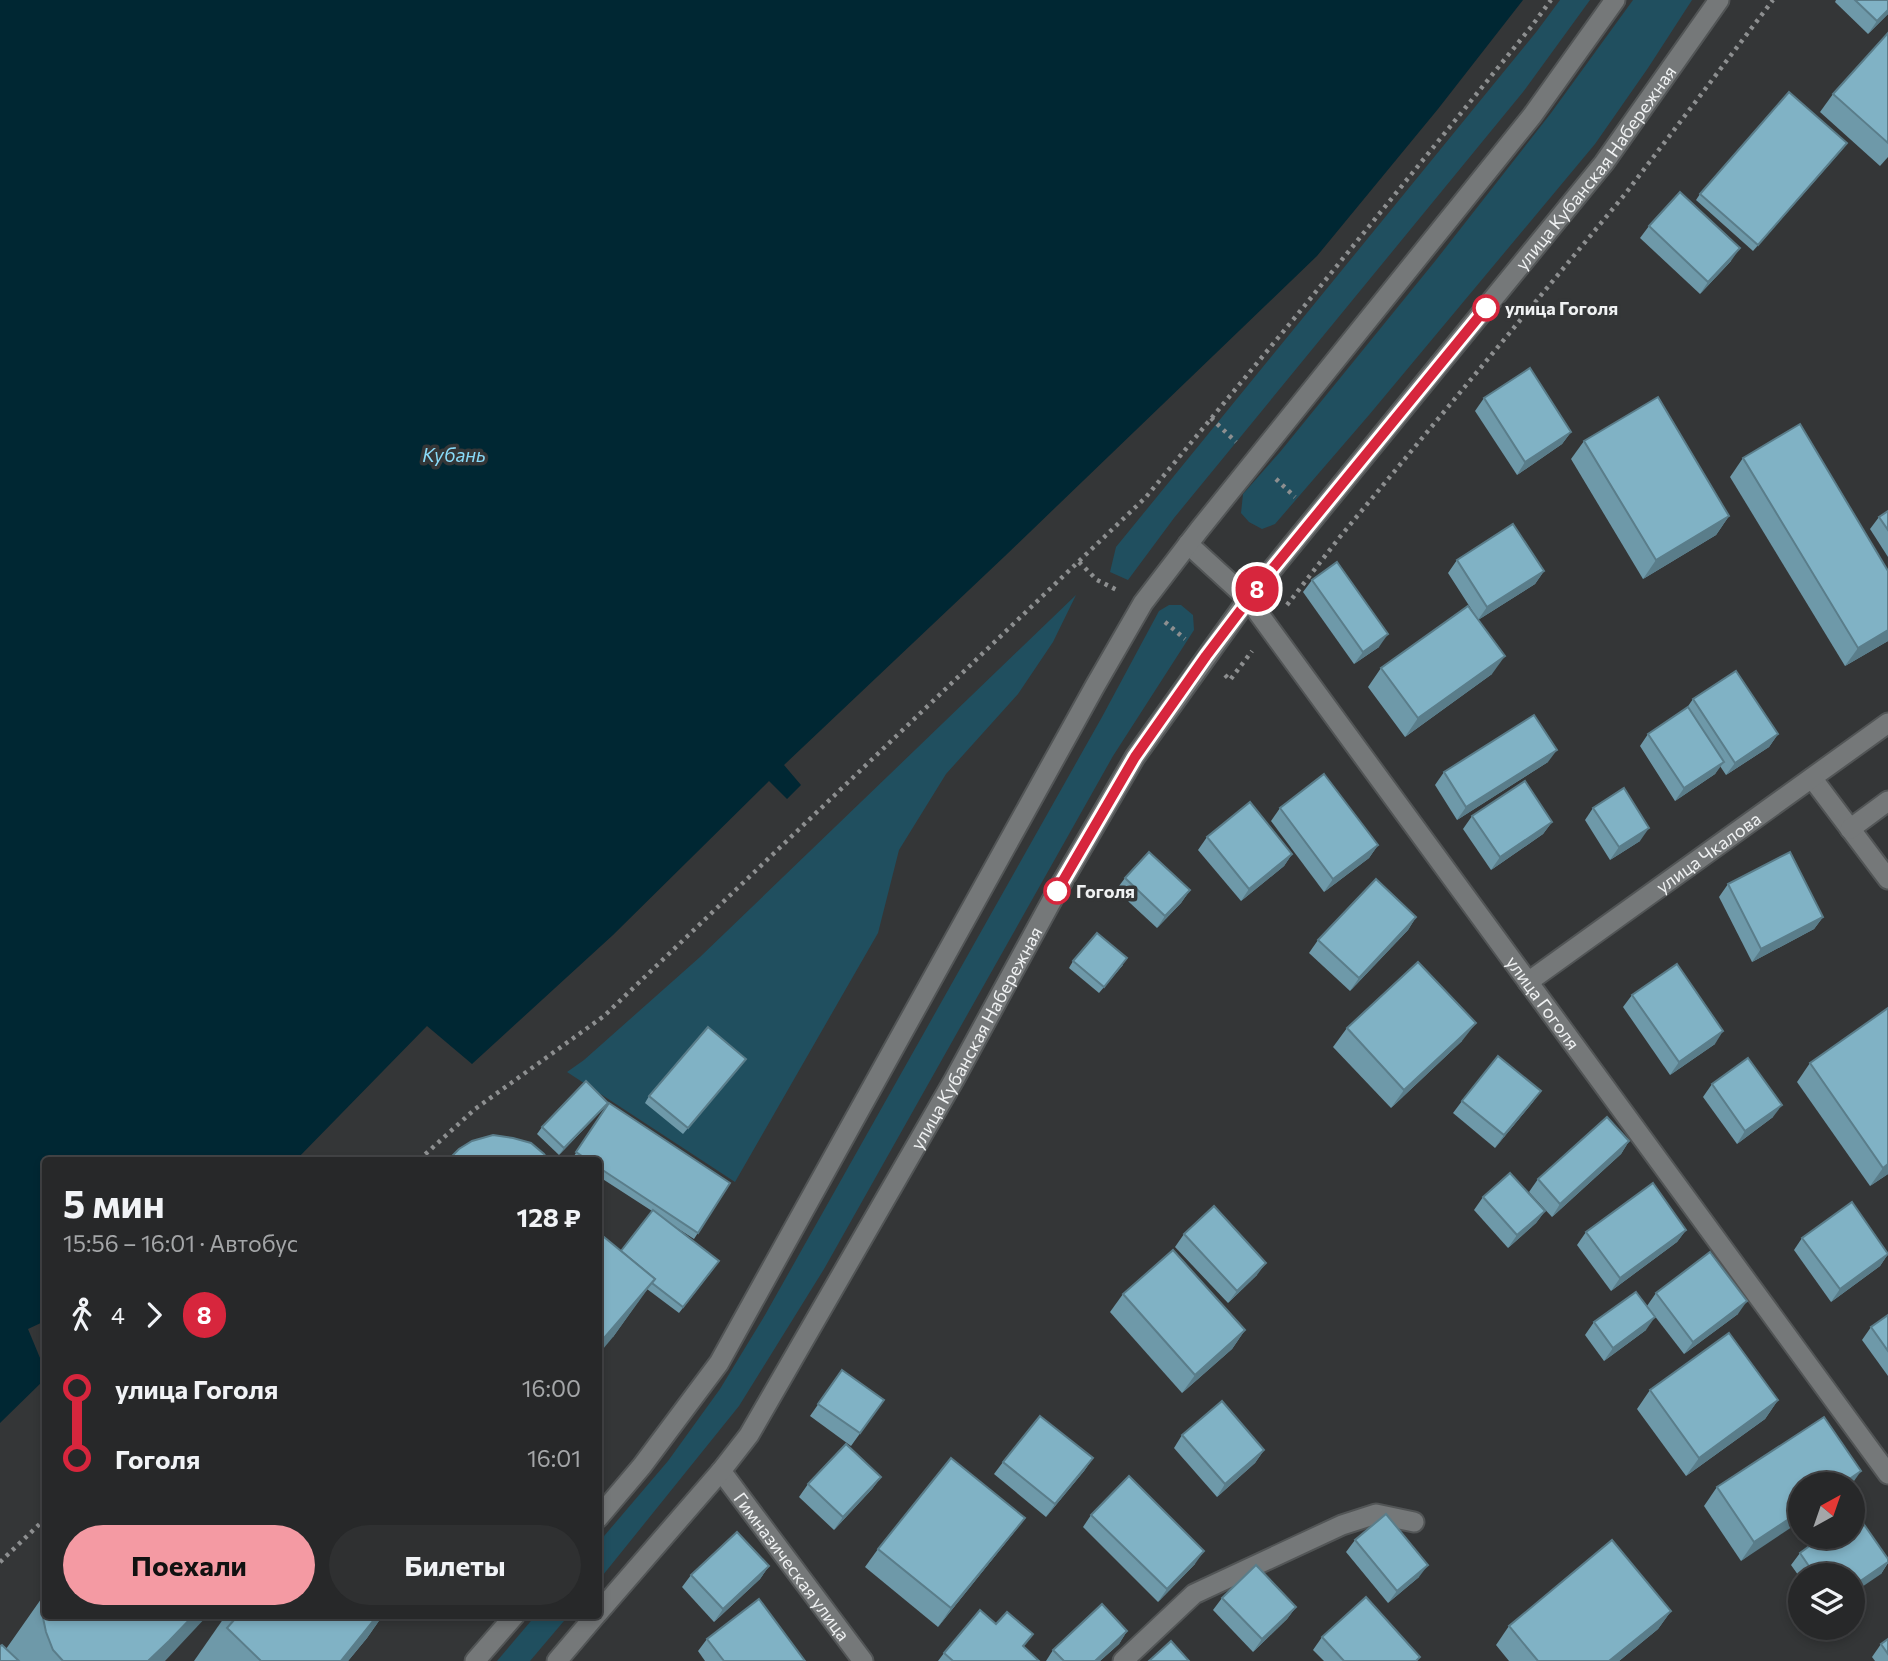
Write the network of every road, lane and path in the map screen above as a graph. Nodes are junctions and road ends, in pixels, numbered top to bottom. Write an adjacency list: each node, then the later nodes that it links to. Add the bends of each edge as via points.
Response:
1 (1551, 0): 5 (path)
2 (1615, 0): 8 (main road, via 1532,116)
3 (1719, 0): 11 (main road, улица Кубанская Набережная, via 1604,163)
4 (1773, 0): 7 (path, via 1626,193)
5 (1211, 418): 6 (path); 9 (path, via 1146,497)
6 (1217, 424)
7 (1339, 538)
8 (1188, 544): 11 (main road, улица Гоголя); 21 (main road, via 1143,603 1095,685 719,1363)
9 (1079, 562): 10 (path); 18 (path, via 604,1016 475,1109)
10 (1097, 580)
11 (1248, 599): 17 (main road, улица Гоголя); 19 (main road, улица Кубанская Набережная, via 1135,757 749,1435)
12 (1888, 723): 13 (main road, улица Чкалова)
13 (1812, 778): 15 (main road); 17 (main road, улица Чкалова)
14 (1888, 801): 15 (main road)
15 (1850, 829): 16 (main road)
16 (1888, 879)
17 (1528, 982): 20 (main road, улица Гоголя)
18 (422, 1157)
19 (721, 1471): 25 (main road, улица Кубанская Набережная); 30 (main road, Гимназическая улица)
20 (1888, 1474)
21 (602, 1513)
22 (42, 1522): 24 (path)
23 (1414, 1522): 31 (main road, via 1376,1514 1342,1524 1194,1594)
24 (0, 1562)
25 (602, 1608)
26 (512, 1619): 28 (main road)
27 (593, 1619): 29 (main road, улица Кубанская Набережная)
28 (475, 1661)
29 (557, 1661)
30 (863, 1661)
31 (1123, 1661)

